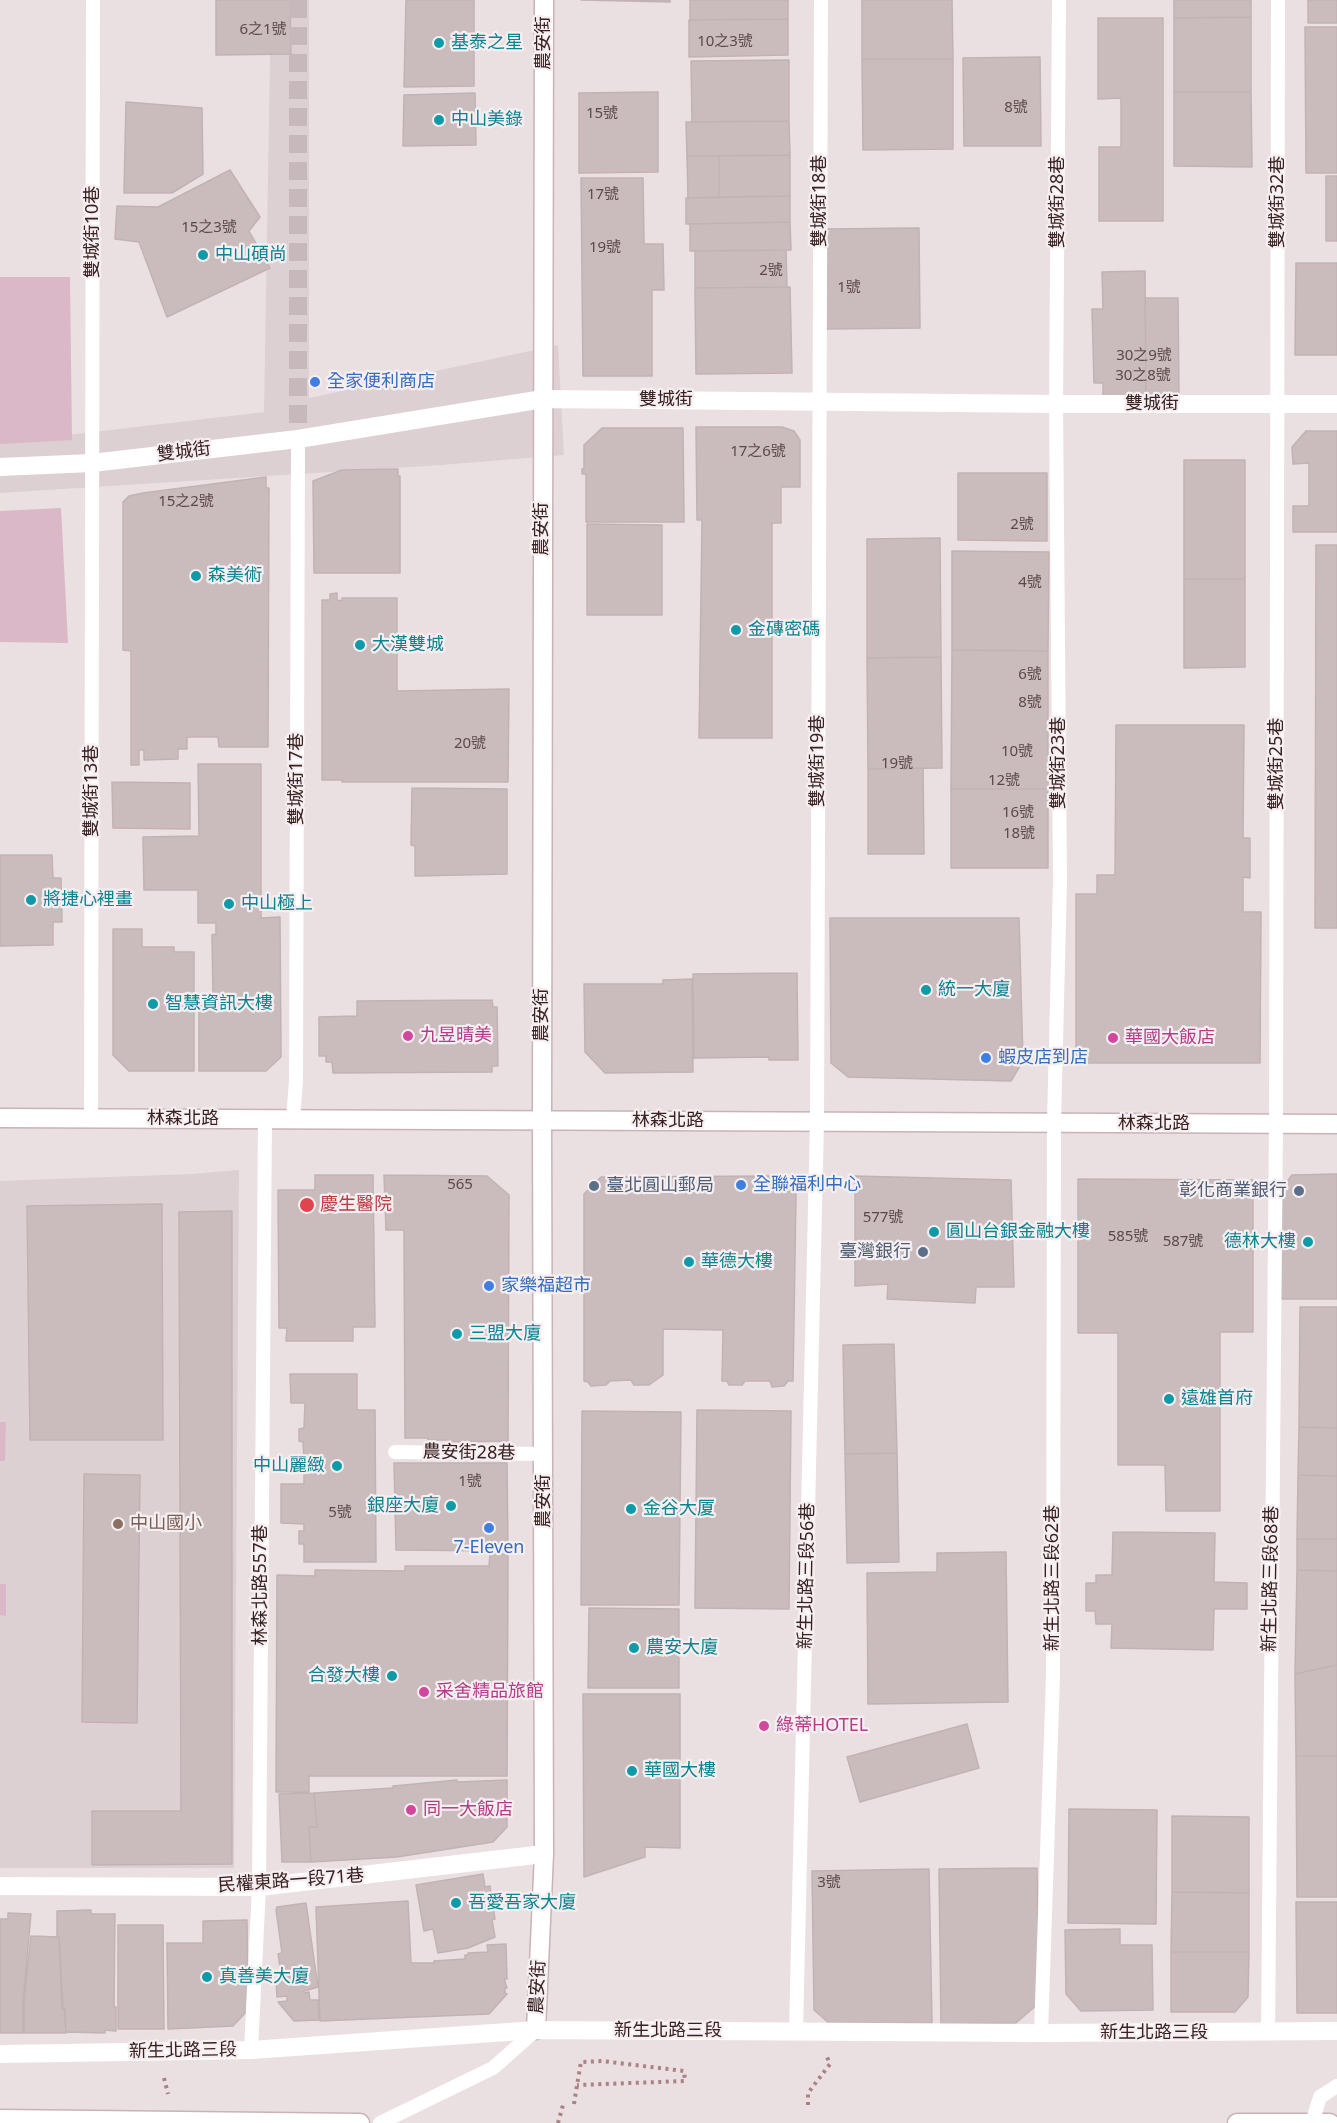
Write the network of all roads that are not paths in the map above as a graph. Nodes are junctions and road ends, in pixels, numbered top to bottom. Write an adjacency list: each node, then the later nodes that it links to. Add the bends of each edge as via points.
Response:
1 (93, 0): 12 (lane, 雙城街10巷)
2 (544, 0): 6 (street, 農安街)
3 (821, 0): 7 (lane, 雙城街18巷)
4 (1059, 0): 9 (lane, 雙城街28巷)
5 (1278, 0): 8 (lane, 雙城街32巷)
6 (543, 399): 7 (street, 雙城街); 11 (street, 雙城街); 18 (street, 農安街)
7 (820, 401): 9 (street, 雙城街); 19 (lane, 雙城街19巷)
8 (1278, 403): 9 (street, 雙城街); 10 (street, 雙城街); 21 (lane, 雙城街25巷)
9 (1056, 404): 20 (lane, 雙城街23巷, via 1060,881)
10 (1337, 404)
11 (298, 439): 12 (street, 雙城街); 17 (lane, 雙城街17巷)
12 (92, 463): 13 (street, 雙城街); 15 (lane, 雙城街13巷)
13 (0, 467)
14 (0, 1118): 15 (street, 林森北路)
15 (91, 1118): 16 (street, 林森北路)
16 (265, 1119): 17 (street, 林森北路); 27 (lane, 林森北路557巷)
17 (293, 1119): 18 (street, 林森北路)
18 (542, 1120): 19 (street, 林森北路); 24 (street, 農安街)
19 (817, 1122): 20 (street, 林森北路); 29 (lane, 新生北路三段56巷)
20 (1054, 1123): 21 (street, 林森北路); 31 (lane, 新生北路三段62巷, via 1053,1675)
21 (1276, 1124): 22 (street, 林森北路); 32 (lane, 新生北路三段68巷)
22 (1337, 1124)
23 (395, 1452): 24 (lane, 農安街28巷)
24 (544, 1454): 25 (street, 農安街)
25 (544, 1854): 27 (street, 民權東路一段71巷); 28 (street, 農安街)
26 (0, 1886): 27 (street, 民權東路一段71巷)
27 (259, 1887): 33 (lane, 林森北路557巷)
28 (536, 2031): 29 (street, 新生北路三段); 33 (street, 新生北路三段); 38 (lane, via 493,2068)
29 (796, 2031): 31 (street, 新生北路三段)
30 (1337, 2031): 32 (street, 新生北路三段)
31 (1041, 2033): 32 (street, 新生北路三段)
32 (1268, 2033)
33 (252, 2050): 34 (street, 新生北路三段)
34 (0, 2054)
35 (1337, 2086): 40 (lane, via 1320,2097)
36 (0, 2119): 37 (street)
37 (360, 2123)
38 (380, 2123)
39 (1237, 2123): 40 (street)
40 (1312, 2123): 41 (street)
41 (1330, 2123)

